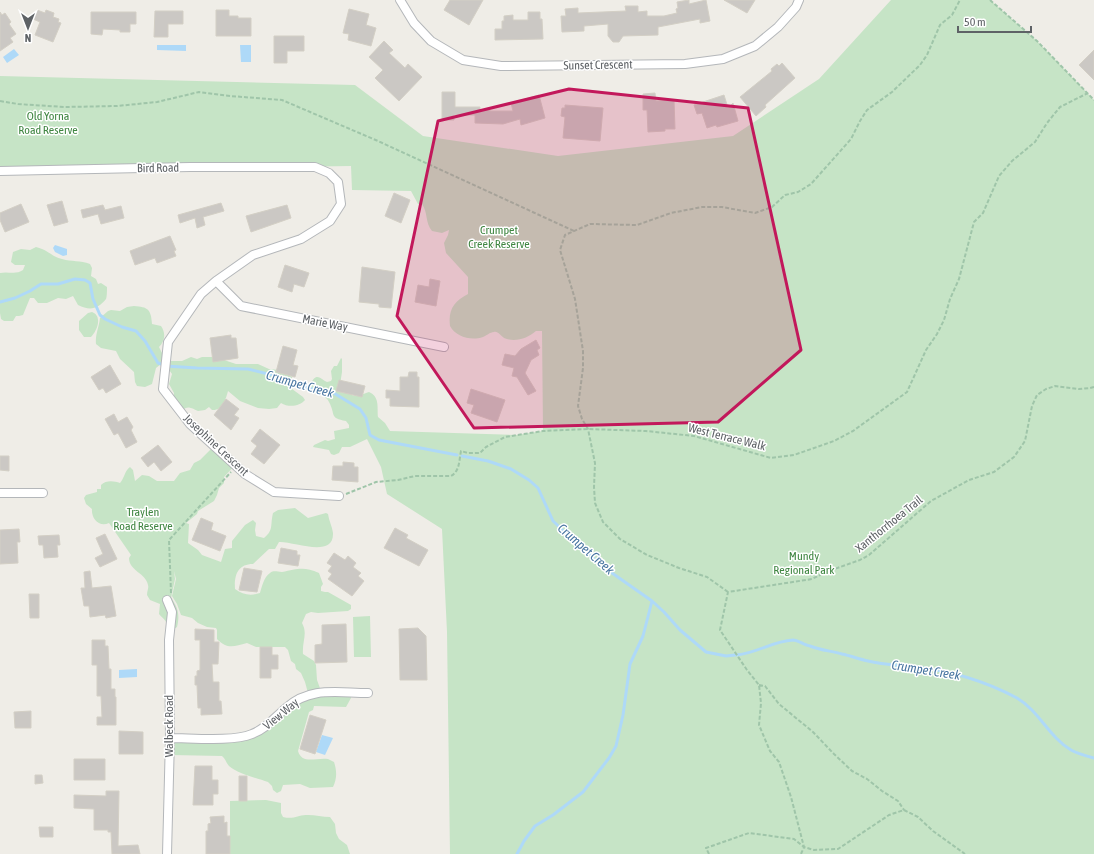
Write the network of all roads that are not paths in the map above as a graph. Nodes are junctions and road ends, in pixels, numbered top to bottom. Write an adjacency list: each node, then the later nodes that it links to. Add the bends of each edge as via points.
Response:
1 (400, 0): 2 (street, Sunset Crescent, via 414,23 431,41 463,60 509,66 685,64 723,58 755,46 778,27)
2 (799, 0)
3 (315, 166): 4 (street, Bird Road); 5 (street, Josephine Crescent, via 329,173 338,182 340,204 330,221 301,239 253,255)
4 (0, 171)
5 (216, 281): 6 (street, Marie Way, via 241,306); 9 (street, Josephine Crescent, via 201,294 168,342 163,389 190,424 245,474 274,492)
6 (444, 347)
7 (0, 493): 8 (street)
8 (43, 493)
9 (339, 496)
10 (167, 600): 12 (street, Walbeck Road, via 172,612 169,640)
11 (368, 693): 12 (street, View Way, via 307,694 286,707 268,726 247,736)
12 (170, 738): 13 (street, Walbeck Road)
13 (167, 854)

